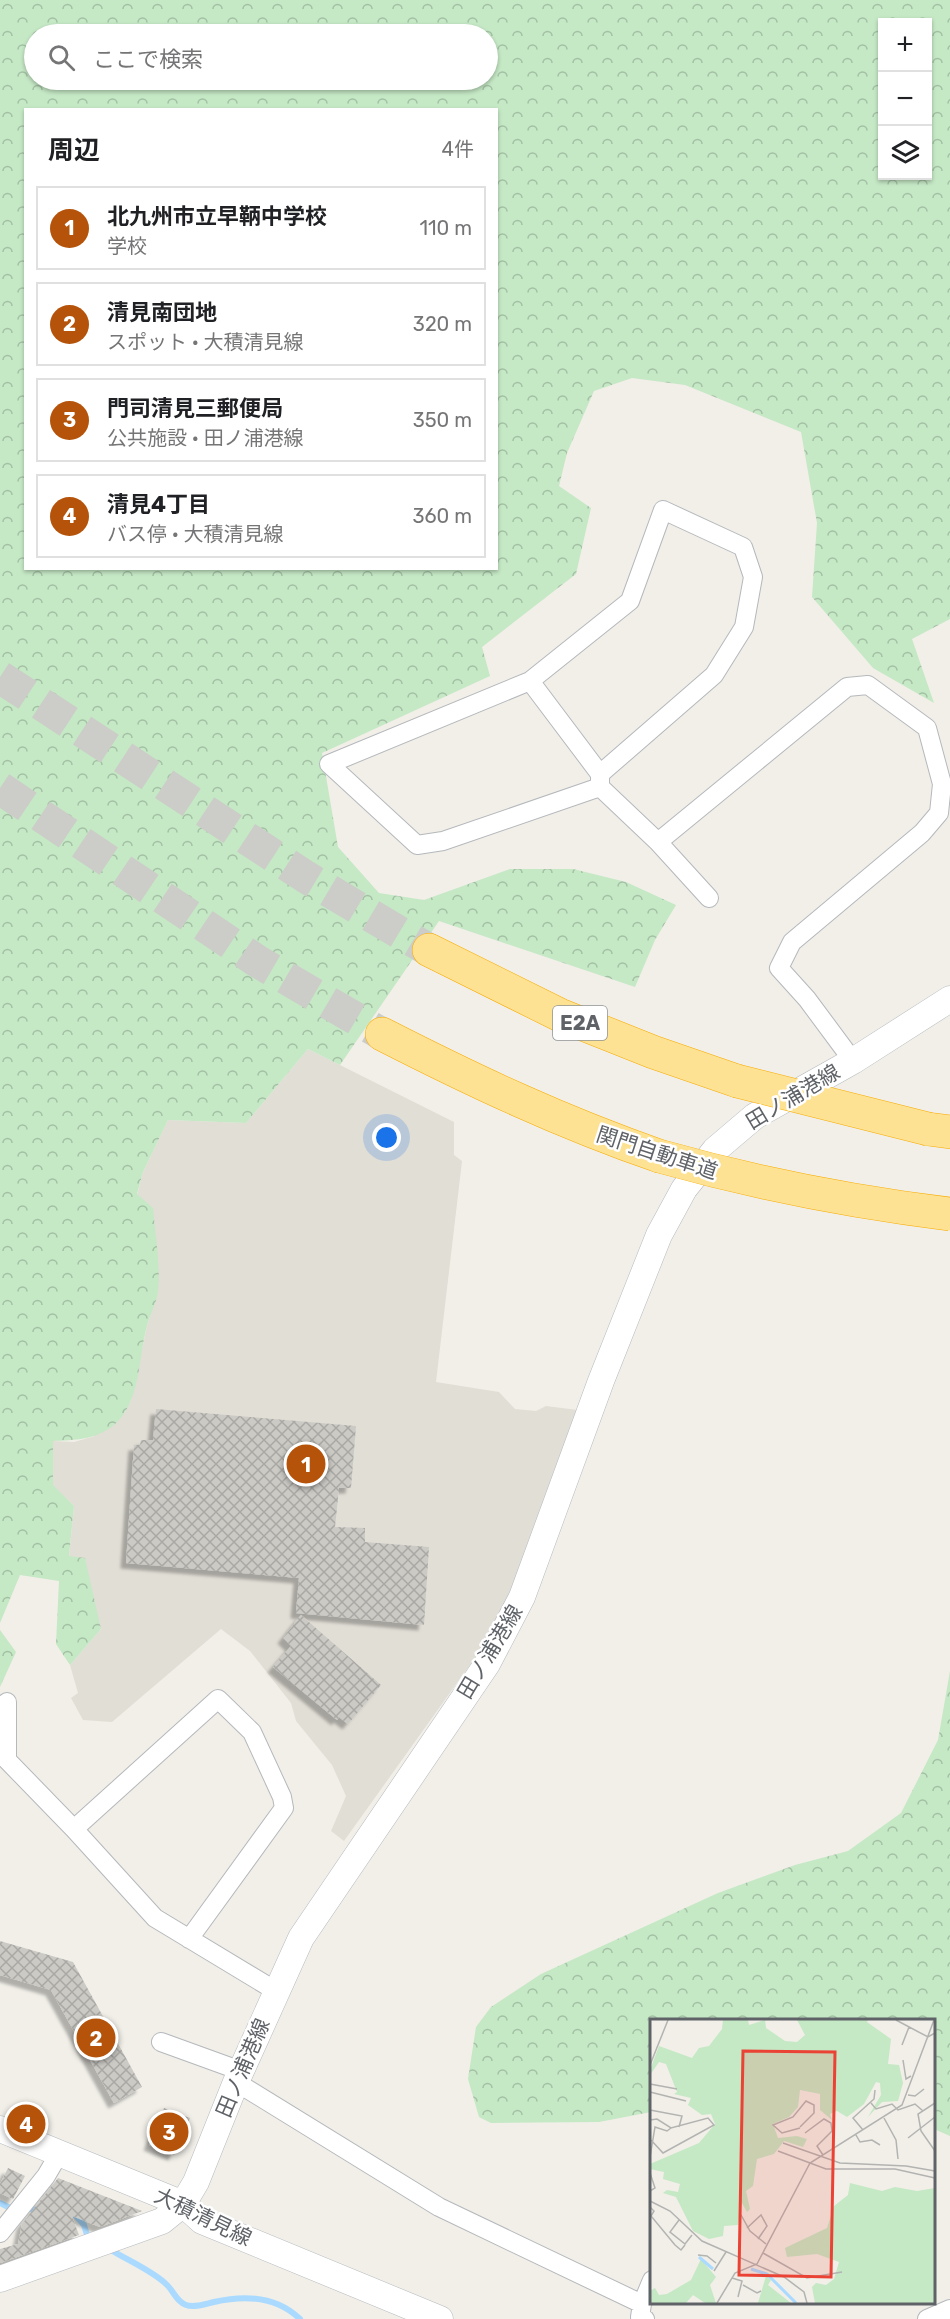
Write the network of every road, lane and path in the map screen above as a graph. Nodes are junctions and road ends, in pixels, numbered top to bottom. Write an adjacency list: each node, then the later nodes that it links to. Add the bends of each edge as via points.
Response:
1 (530, 681): 2 (street); 2 (street, via 329,764 417,845 443,841); 2 (street, via 630,601 663,510 743,547 753,578 744,627 714,675)
2 (600, 780): 3 (street)
3 (658, 842): 4 (street); 8 (street, via 847,687 868,685 927,728 942,784 939,813 922,833 792,942 779,968)
4 (709, 898)
5 (429, 950): 9 (highway, E2A, bridge, via 560,1015 653,1052 737,1081)
6 (950, 999): 8 (main road, 田ノ浦港線)
7 (382, 1034): 10 (highway, 関門自動車道, bridge, via 498,1093 581,1129 659,1156 811,1194)
8 (853, 1061): 14 (main road, 田ノ浦港線, via 755,1116 715,1150 684,1189 659,1235 609,1360 522,1597 487,1664 302,1938)
9 (939, 1130)
10 (950, 1214)
11 (7, 1702): 12 (street, via 7,1760)
12 (74, 1828): 13 (street, via 155,1918); 13 (street, via 218,1699 252,1732 284,1808)
13 (189, 1939): 14 (street)
14 (276, 1991): 16 (main road, 田ノ浦港線)
15 (161, 2042): 16 (street)
16 (238, 2076): 19 (main road, 田ノ浦港線, via 196,2182); 24 (street, via 438,2207)
17 (0, 2129): 18 (main road, 大積清見線)
18 (60, 2152): 19 (main road, 大積清見線); 20 (street, via 46,2176)
19 (183, 2204): 21 (main road, 田ノ浦港線, via 162,2221); 25 (main road, 大積清見線, via 202,2221)
20 (0, 2233)
21 (0, 2278)
22 (650, 2284): 24 (street)
23 (950, 2309): 26 (street)
24 (641, 2315)
25 (440, 2319)
26 (927, 2319)

